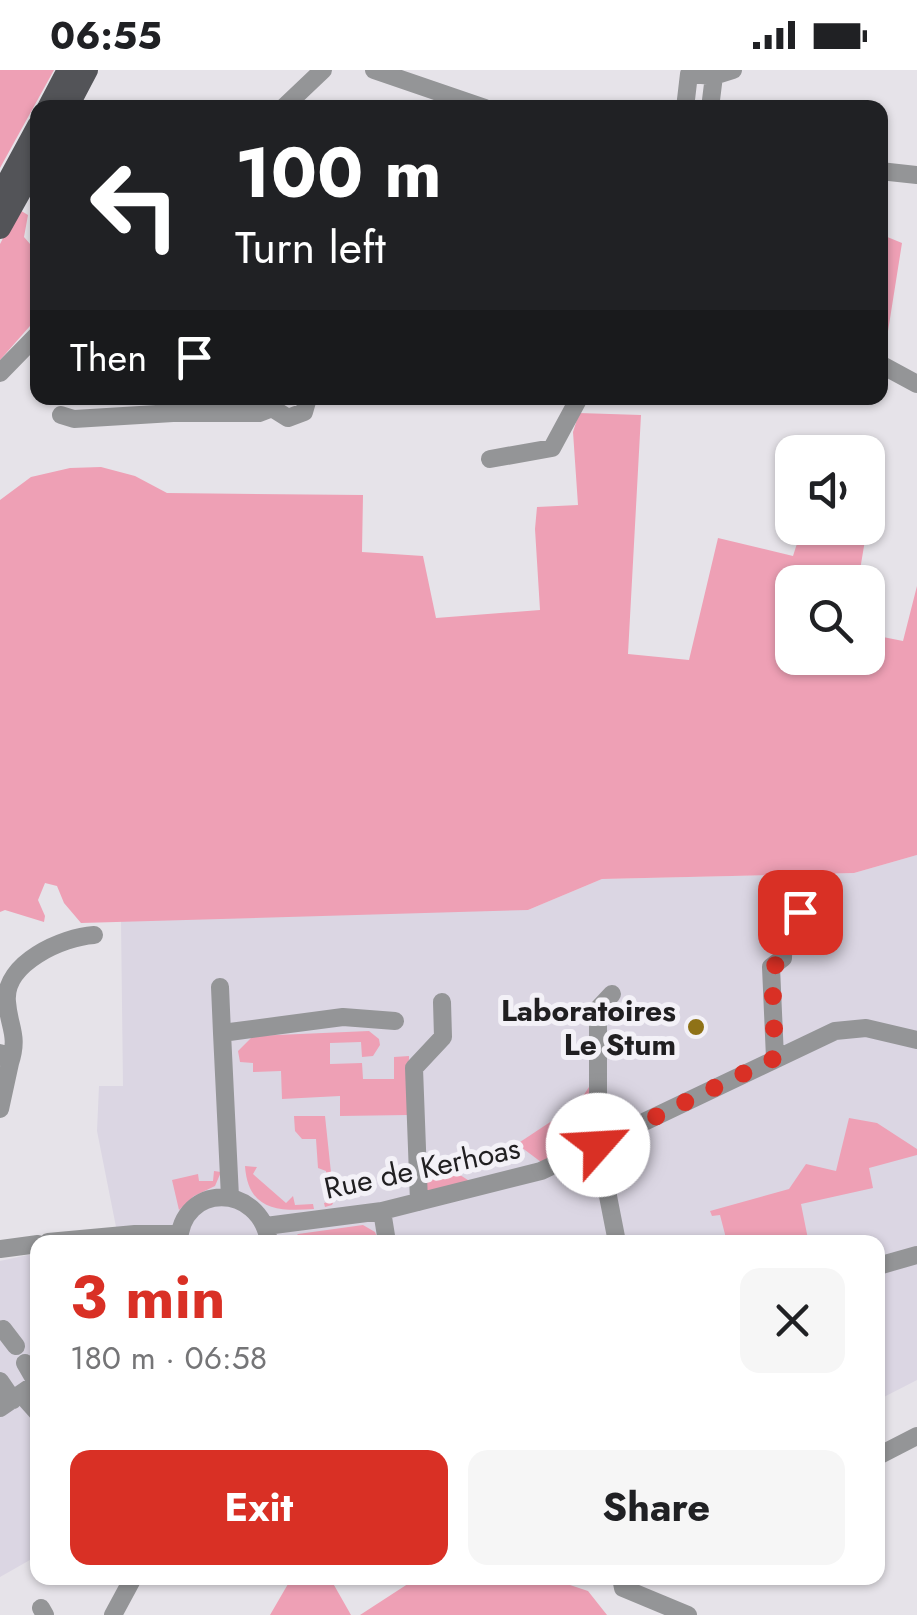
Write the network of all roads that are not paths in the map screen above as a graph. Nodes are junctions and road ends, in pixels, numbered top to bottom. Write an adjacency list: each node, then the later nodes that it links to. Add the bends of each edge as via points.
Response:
1 (68, 70): 7 (main road)
2 (87, 70): 8 (main road)
3 (323, 70): 9 (street)
4 (374, 70): 10 (street)
5 (733, 70): 6 (street)
6 (714, 76): 11 (street, via 689,74); 12 (street)
7 (52, 100)
8 (70, 100)
9 (291, 100)
10 (461, 100)
11 (687, 100)
12 (711, 100)
13 (30, 141): 17 (main road)
14 (888, 172): 16 (street)
15 (30, 174): 18 (main road)
16 (917, 176)
17 (0, 196)
18 (0, 228)
19 (30, 342): 21 (street)
20 (888, 368): 22 (street)
21 (0, 373)
22 (917, 384)
23 (270, 405): 27 (street, via 258,413 74,420)
24 (275, 405): 25 (street, via 288,418)
25 (306, 405)
26 (575, 405): 28 (street, via 552,448)
27 (61, 415)
28 (490, 459)
29 (827, 908): 38 (street, via 800,912 784,924 784,958 772,968)
30 (94, 935): 37 (street, via 40,954 9,985 16,1038)
31 (220, 988): 35 (street)
32 (612, 994): 40 (street, via 598,1008)
33 (442, 1002): 42 (street, via 443,1037 414,1068)
34 (395, 1021): 35 (street, via 343,1017)
35 (222, 1033): 41 (street)
36 (917, 1040): 38 (street, Rue de Kerhoas, via 866,1028 835,1031)
37 (5, 1058): 39 (street)
38 (775, 1058): 40 (street, Rue de Kerhoas)
39 (0, 1109)
40 (598, 1145): 42 (street, Rue de Kerhoas, via 541,1171); 47 (street)
41 (230, 1197): 44 (street, via 250,1205); 45 (street, via 200,1204)
42 (419, 1202): 43 (street, Rue de Kerhoas)
43 (382, 1210): 44 (street, Rue de Kerhoas); 46 (street)
44 (268, 1234)
45 (180, 1235)
46 (386, 1235)
47 (616, 1235)
48 (1, 1244): 49 (street)
49 (30, 1244)
50 (917, 1255): 51 (street)
51 (885, 1264)
52 (0, 1331): 53 (street)
53 (16, 1346)
54 (25, 1364): 56 (street)
55 (0, 1381): 56 (street)
56 (22, 1393)
57 (917, 1436): 58 (street)
58 (885, 1452)
59 (129, 1585): 61 (street)
60 (623, 1585): 62 (street)
61 (113, 1615)
62 (688, 1615)

